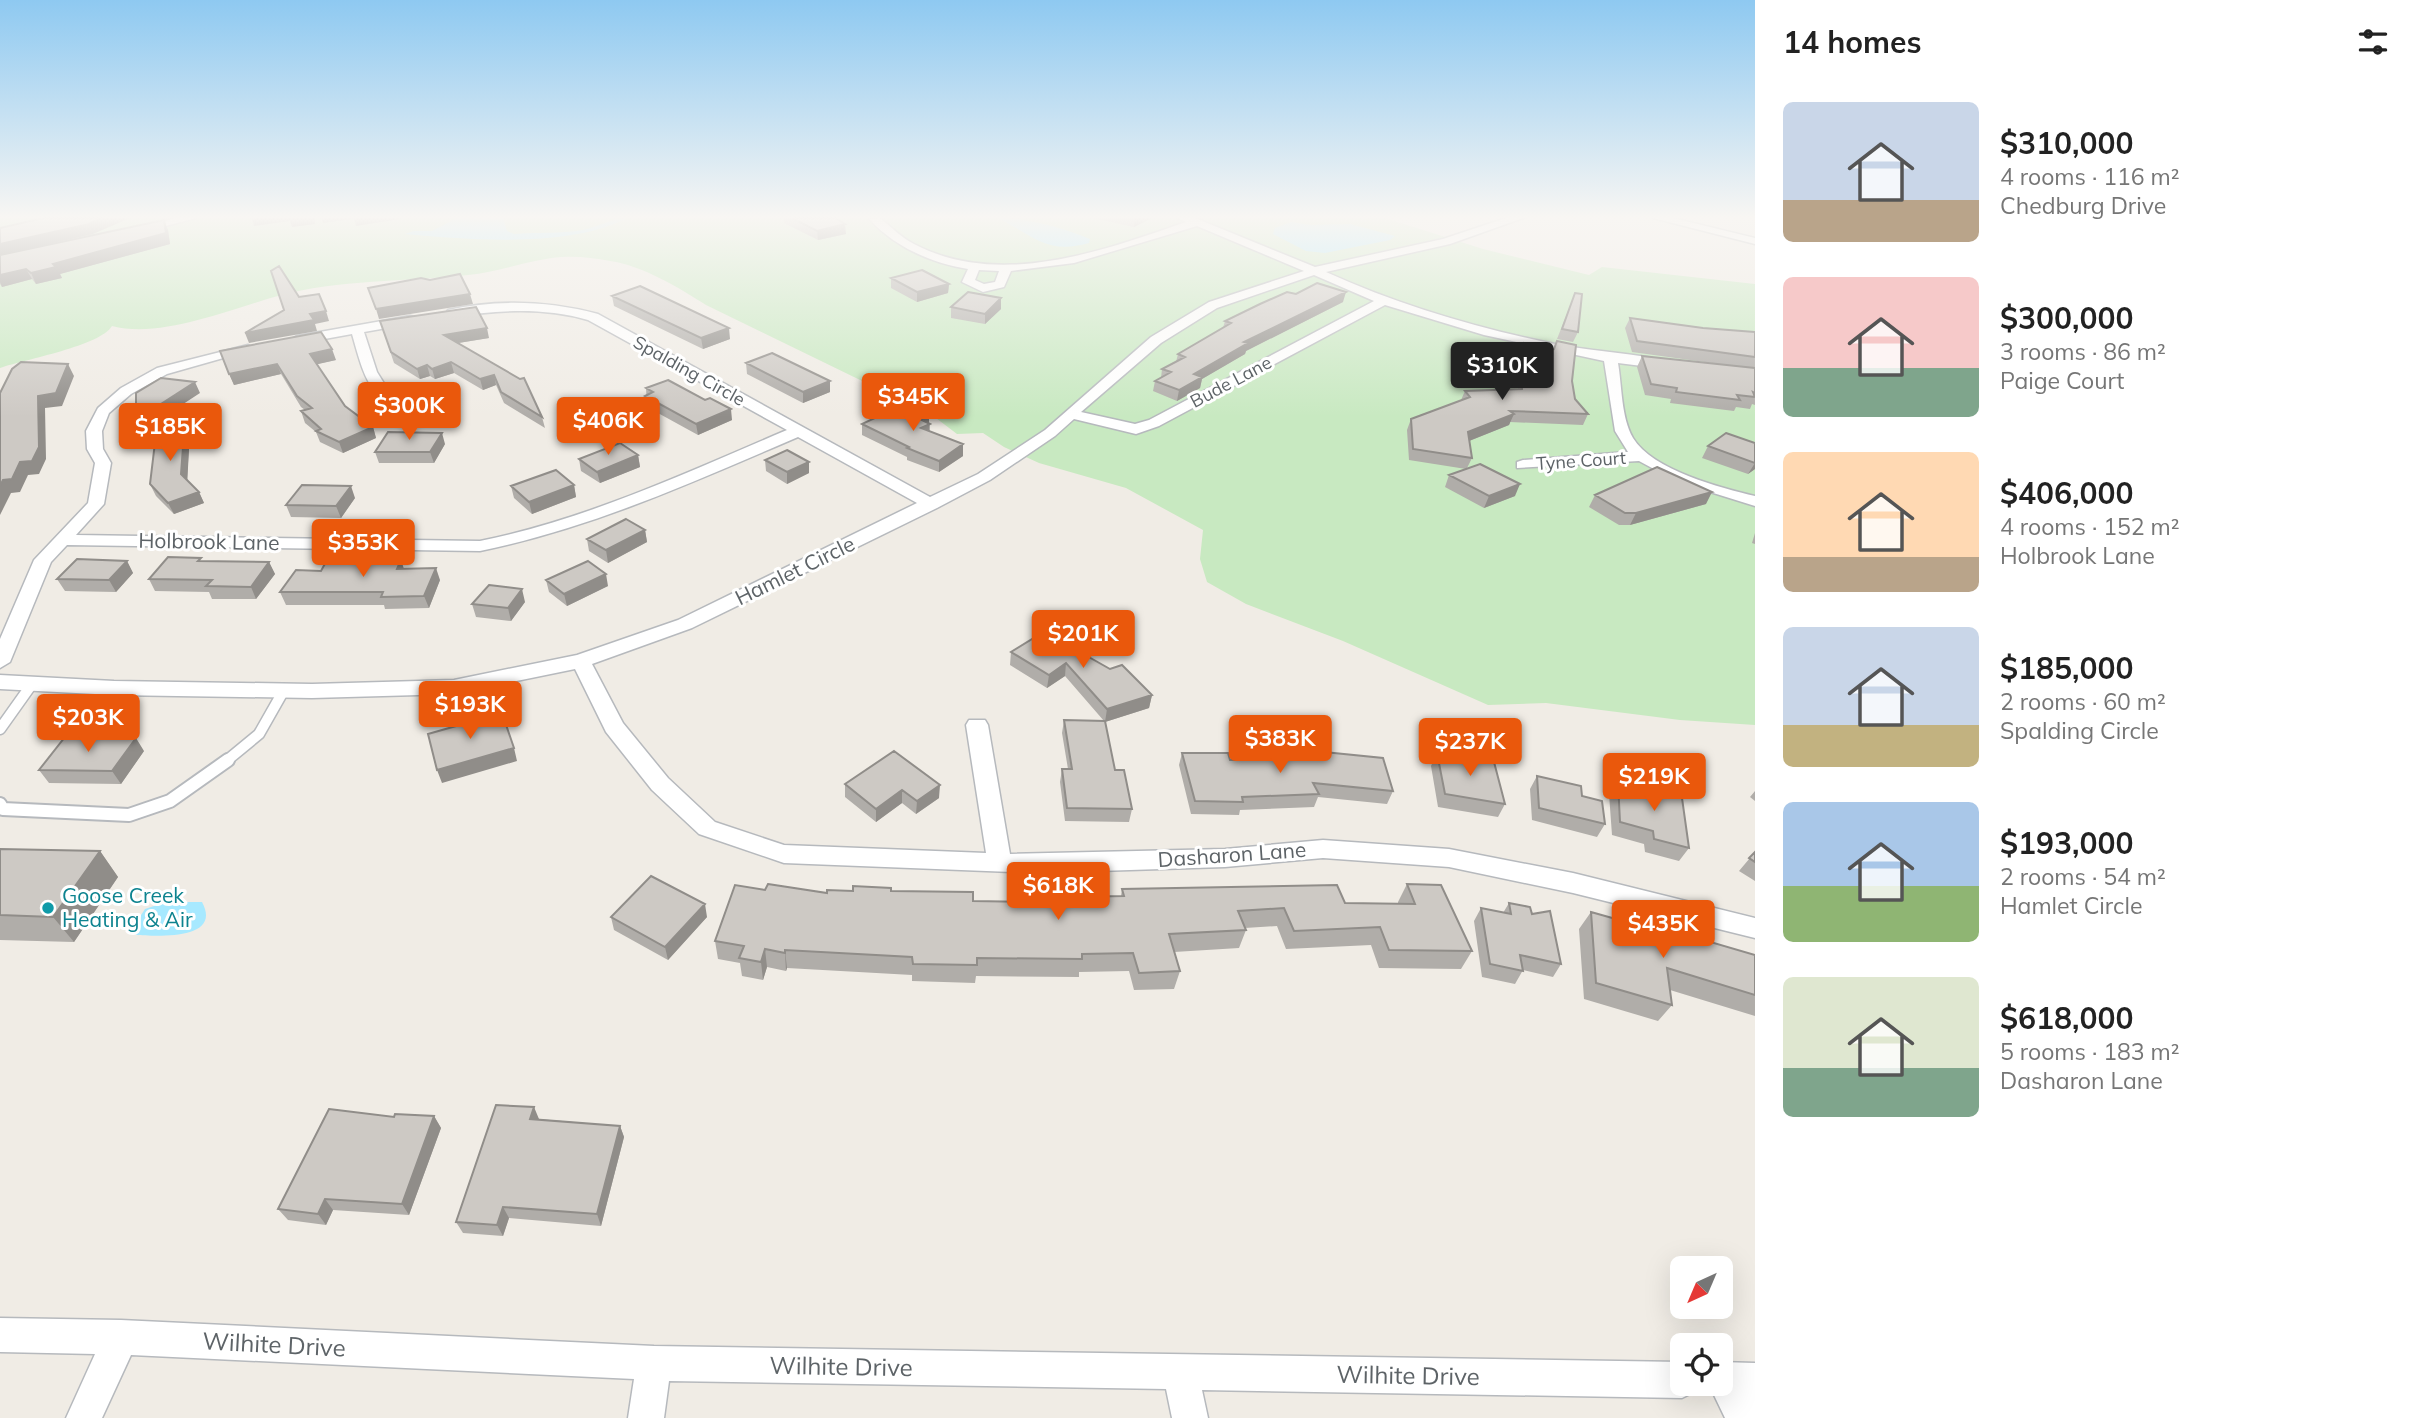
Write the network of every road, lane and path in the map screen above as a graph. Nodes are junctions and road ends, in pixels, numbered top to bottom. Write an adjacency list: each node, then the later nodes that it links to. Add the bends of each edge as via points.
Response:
1 (973, 284): 2 (street, via 983,288)
2 (999, 284)
3 (1275, 284): 10 (street, Hamlet Circle, via 1213,305 1182,322 1117,371)
4 (1345, 284): 5 (street)
5 (1384, 301): 7 (street, via 1470,328); 10 (street, Bude Lane, via 1154,423 1136,429)
6 (357, 330): 9 (street, via 370,372 386,396); 11 (street, Spalding Circle, via 511,304 581,313); 16 (street, Spalding Circle, via 162,371 126,391 103,411 94,430 95,449 103,463 96,504)
7 (1611, 359): 8 (street); 12 (street, via 1625,437)
8 (1685, 368)
9 (426, 412)
10 (1071, 414): 15 (street, Hamlet Circle, via 984,477)
11 (798, 431): 15 (street, Spalding Circle); 16 (street, Holbrook Lane, via 573,523 528,538 480,546)
12 (1639, 456): 13 (street, Tyne Court); 14 (street, via 1686,479)
13 (1523, 465)
14 (1755, 502)
15 (931, 505): 17 (street, Hamlet Circle, via 685,624)
16 (61, 540): 18 (street, Spalding Circle, via 43,560)
17 (581, 661): 21 (street, Hamlet Circle, via 454,687); 25 (street, Dasharon Lane, via 614,727 660,784 707,828 784,854)
18 (0, 662)
19 (0, 682): 20 (street, Hamlet Circle)
20 (32, 684): 21 (street, Hamlet Circle); 23 (lane)
21 (284, 690): 24 (lane, via 259,734 170,801 129,815 3,808)
22 (977, 725): 25 (street)
23 (0, 729)
24 (0, 804)
25 (1000, 863): 26 (street, Dasharon Lane, via 1225,858 1323,849 1449,858)
26 (1755, 928)
27 (0, 1335): 28 (street, Wilhite Drive)
28 (121, 1338): 29 (street, Wilhite Drive); 33 (street)
29 (654, 1363): 30 (street, Wilhite Drive); 34 (street)
30 (1181, 1374): 31 (street, Wilhite Drive); 35 (street)
31 (1670, 1380)
32 (1733, 1380): 36 (street)
33 (84, 1418)
34 (646, 1418)
35 (1190, 1418)
36 (1744, 1418)

